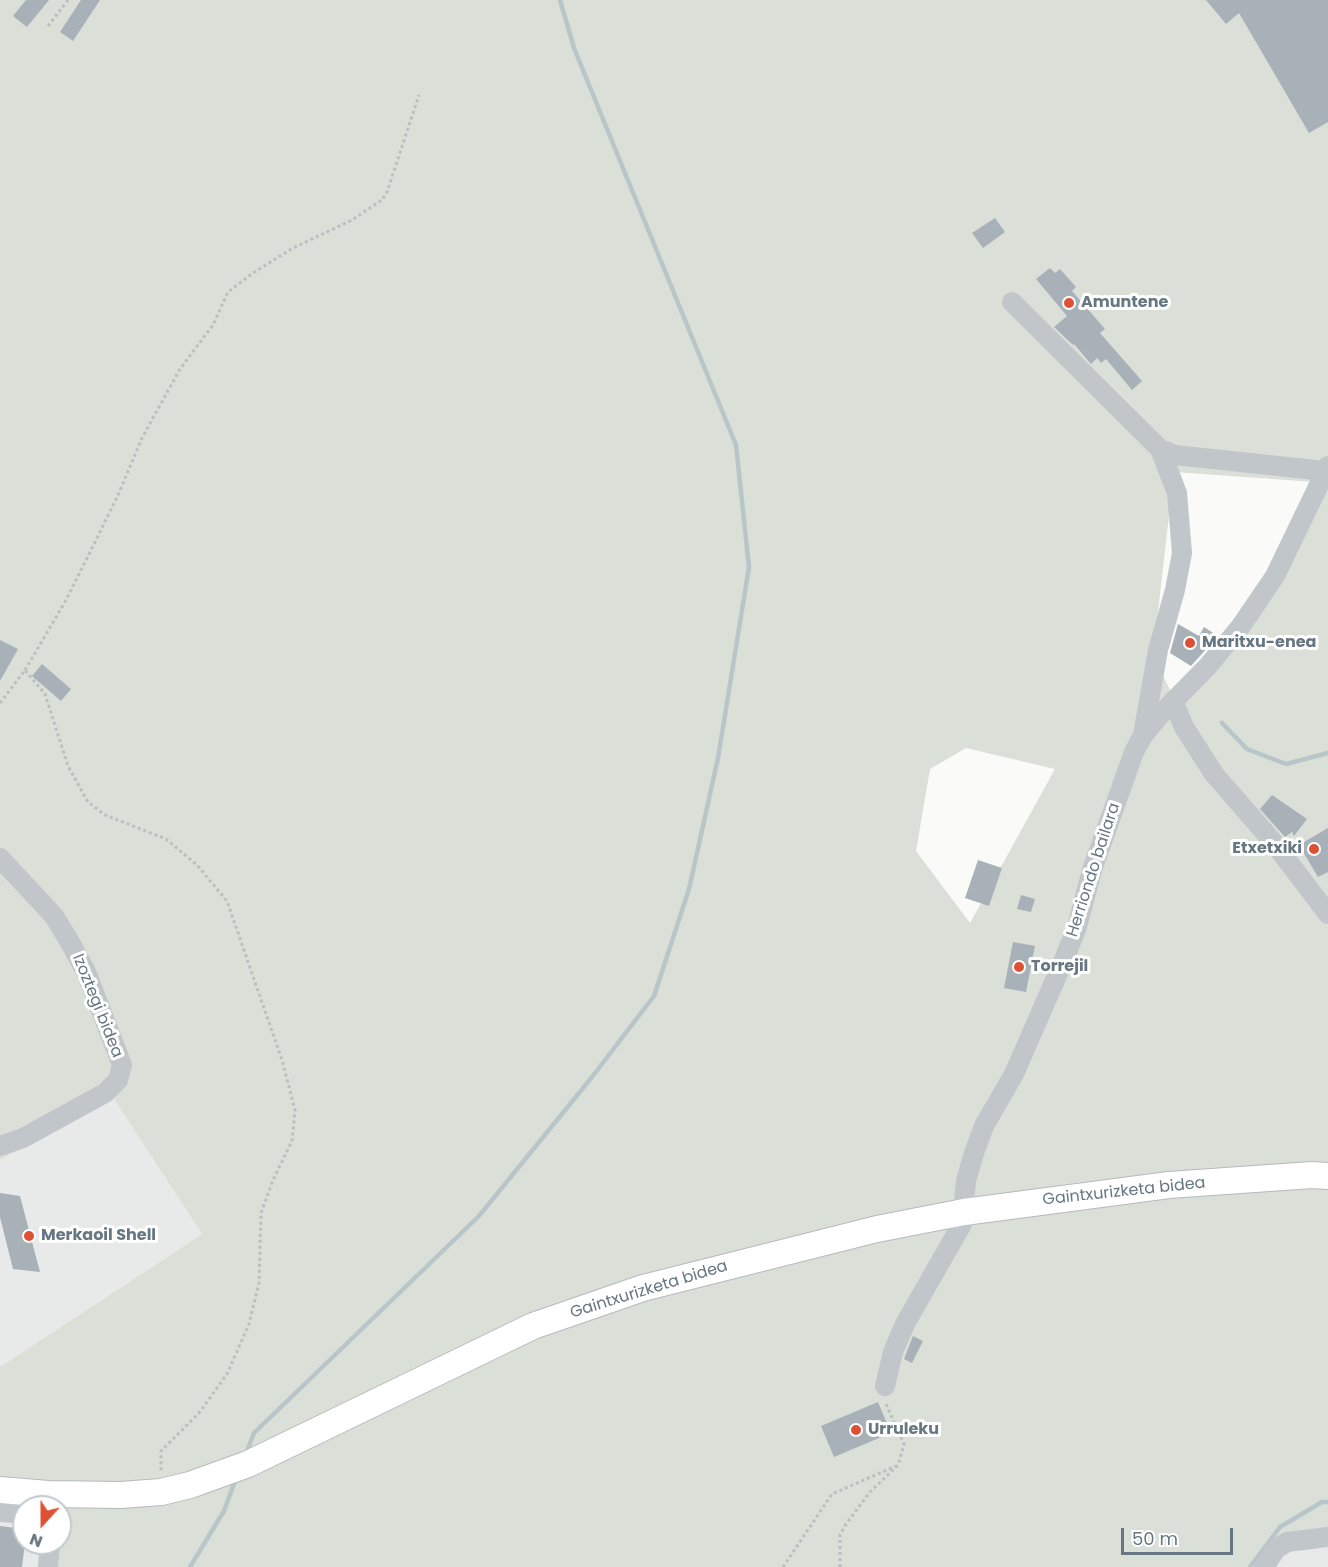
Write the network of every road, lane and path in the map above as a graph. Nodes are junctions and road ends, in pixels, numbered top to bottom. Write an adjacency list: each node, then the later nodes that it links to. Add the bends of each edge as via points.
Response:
1 (68, 0): 2 (path)
2 (48, 26)
3 (419, 95): 7 (path, via 382,200 352,220 293,249 228,292 213,325 180,369 142,438 65,602)
4 (1012, 302): 5 (street)
5 (1160, 449): 6 (street, via 1175,455); 10 (street, via 1177,493 1182,553)
6 (1327, 469): 8 (street, Herriondo bailara, via 1275,576 1235,633)
7 (26, 670): 9 (path); 19 (path, via 45,694 68,766 88,802 105,815 166,839 197,865 227,901 282,1060 295,1110 292,1141 261,1213 259,1283 249,1324 227,1374 199,1413 160,1451)
8 (1173, 701): 10 (street, Herriondo bailara); 12 (street, via 1184,727 1214,774)
9 (0, 703)
10 (1142, 737): 15 (street, Herriondo bailara, via 1092,870 1077,927 1014,1074 974,1152 966,1181)
11 (0, 858): 13 (street, Izoztegi bidea, via 54,916 71,944 87,974 122,1065 118,1080 105,1093 23,1138)
12 (1328, 914)
13 (0, 1146)
14 (1328, 1176): 15 (main road, Gaintxurizketa bidea, via 1170,1185)
15 (964, 1212): 16 (street, Herriondo bailara, via 955,1238 892,1352); 19 (main road, Gaintxurizketa bidea, via 643,1288 544,1322 248,1464)
16 (885, 1386): 17 (path, via 884,1398 904,1444)
17 (898, 1465): 21 (path, via 832,1494); 22 (path, via 870,1492 846,1524 840,1535)
18 (0, 1490): 19 (main road, Gaintxurizketa bidea, via 121,1495)
19 (161, 1492)
20 (1328, 1537): 23 (street, via 1287,1542 1276,1549)
21 (783, 1567)
22 (840, 1567)
23 (1264, 1567)

